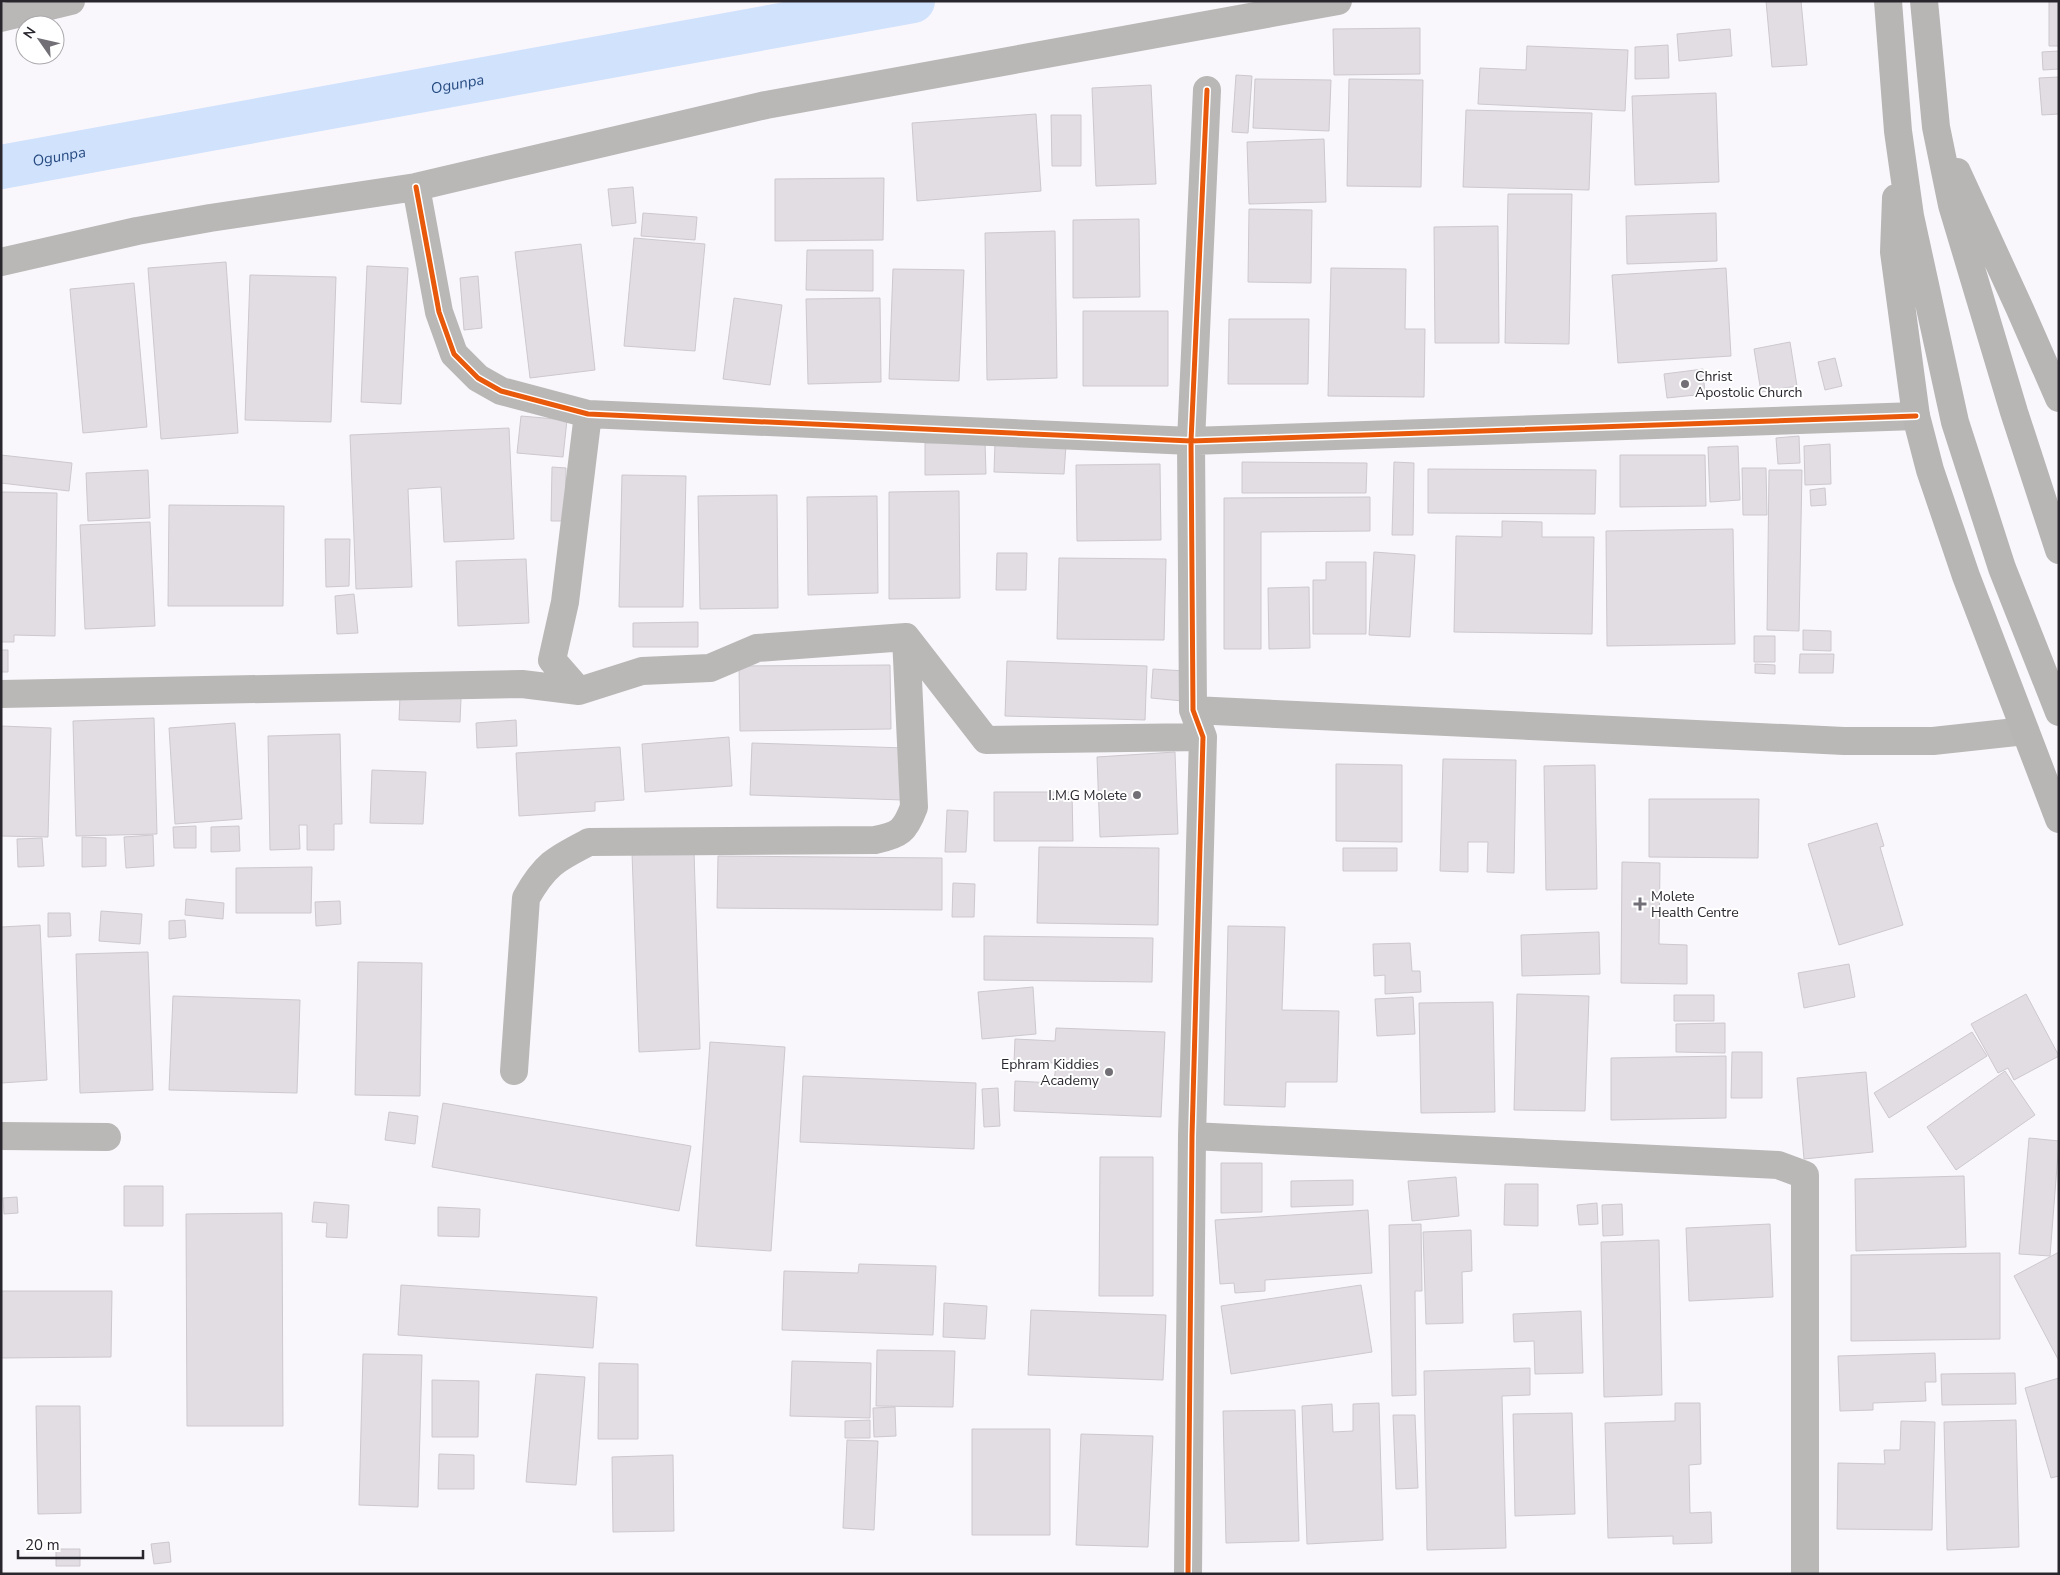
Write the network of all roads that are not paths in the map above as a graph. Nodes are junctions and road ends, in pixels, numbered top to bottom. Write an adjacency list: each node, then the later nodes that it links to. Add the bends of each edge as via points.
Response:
1 (71, 1): 5 (street)
2 (1338, 1): 9 (street, via 766,105)
3 (1888, 1): 8 (highway)
4 (1924, 1): 7 (highway)
5 (1, 18)
6 (1207, 90): 14 (street)
7 (1936, 127): 11 (highway); 15 (highway, via 1952,205)
8 (1898, 131): 13 (highway, via 1894,252); 20 (highway, via 1910,216 1955,422 2002,568)
9 (416, 187): 10 (street, via 137,231); 12 (street, via 438,312 454,354 478,378 502,391)
10 (1, 262)
11 (2059, 398)
12 (588, 414): 14 (street); 17 (street, via 565,602 552,660)
13 (1916, 416): 14 (street); 21 (highway, via 1930,470 1966,576)
14 (1191, 441): 19 (street)
15 (2058, 547)
16 (906, 637): 17 (street, via 757,648 710,668 642,671); 22 (street, via 986,740); 24 (street, via 914,807 907,826 892,836 875,840 588,842 556,858 537,878 526,898)
17 (579, 692): 18 (street, via 522,684)
18 (1, 694)
19 (1193, 710): 21 (street, via 1844,740 1933,741); 22 (street)
20 (2059, 712)
21 (2025, 731): 23 (highway)
22 (1203, 737): 26 (street)
23 (2059, 820)
24 (514, 1071)
25 (1, 1136): 27 (street)
26 (1192, 1136): 28 (street); 29 (street, via 1778,1165 1805,1175)
27 (107, 1137)
28 (1188, 1574)
29 (1805, 1574)

